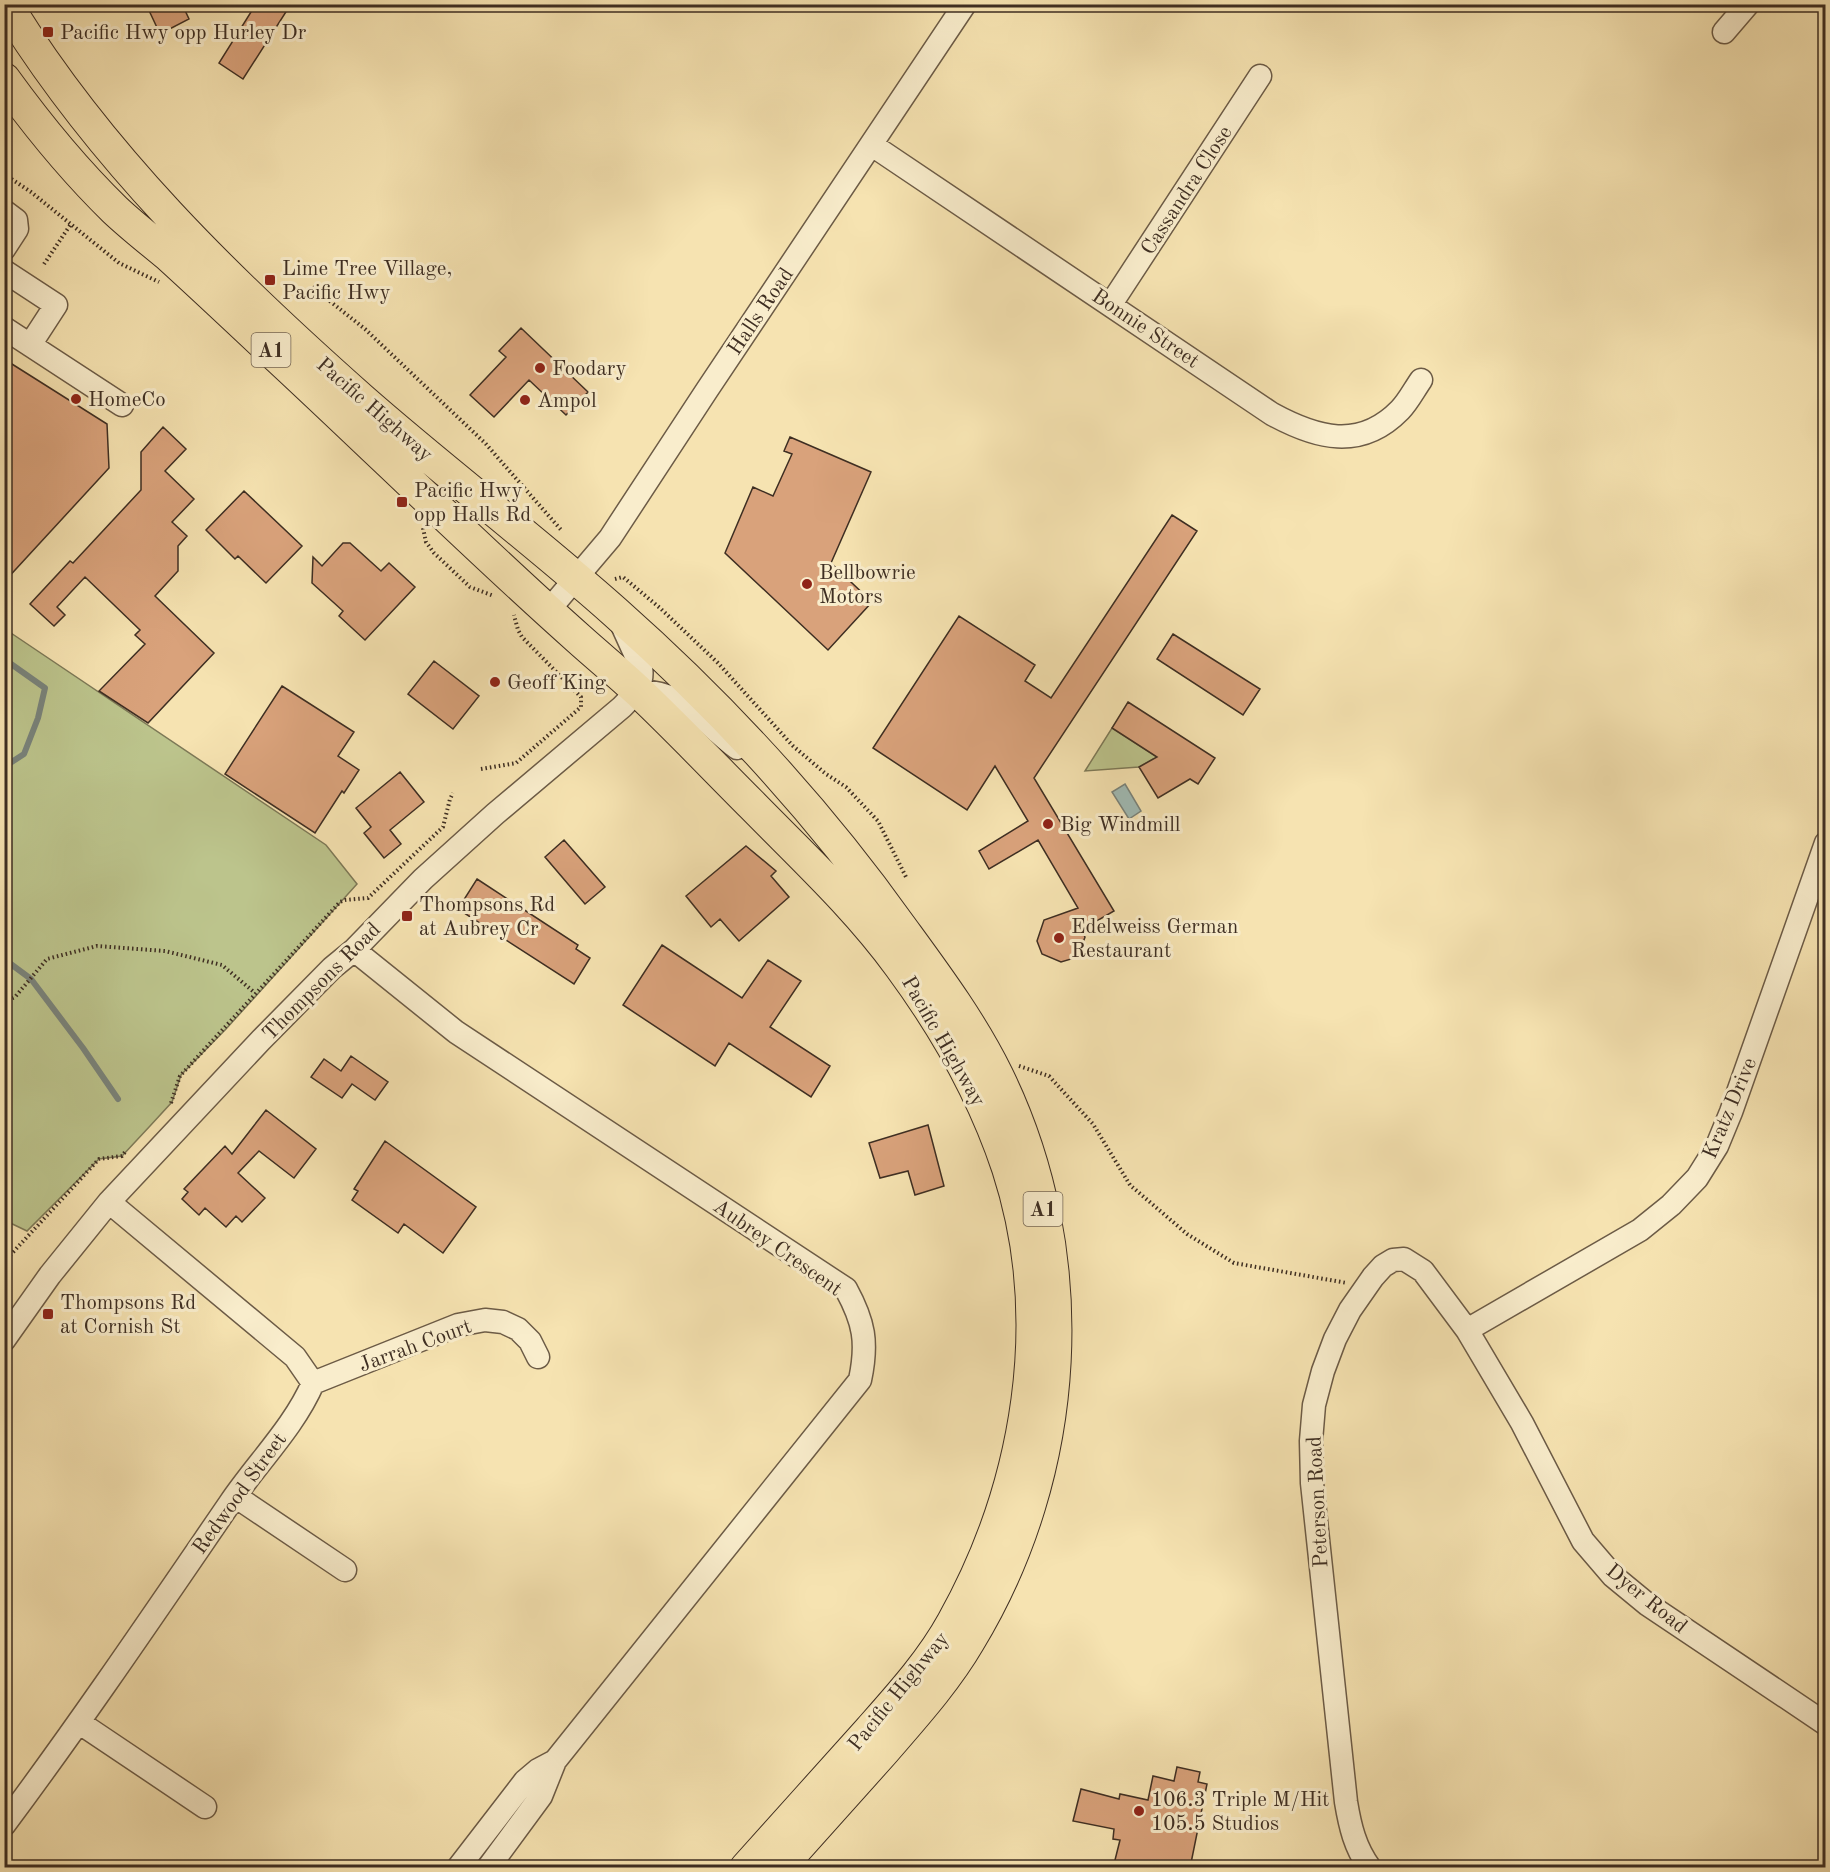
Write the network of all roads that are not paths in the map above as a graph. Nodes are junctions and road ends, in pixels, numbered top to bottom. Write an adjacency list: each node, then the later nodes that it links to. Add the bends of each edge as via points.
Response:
1 (6, 4): 16 (highway, Pacific Highway / A1, via 83,114 188,236 362,400)
2 (965, 4): 7 (street, Halls Road)
3 (1748, 4): 4 (street)
4 (1724, 32)
5 (1260, 76): 11 (street, Cassandra Close)
6 (4, 79): 17 (highway, Pacific Highway / A1, via 38,126 117,212 233,315)
7 (872, 145): 11 (street, Bonnie Street); 16 (street, Halls Road, via 610,538)
8 (4, 212): 9 (street, via 16,220 17,229)
9 (4, 249)
10 (4, 271): 13 (street, via 56,305)
11 (1111, 304): 14 (street, Bonnie Street, via 1272,414 1316,434 1355,436 1371,432 1400,410)
12 (4, 328): 13 (street)
13 (30, 345): 15 (street)
14 (1422, 380)
15 (122, 405)
16 (576, 579): 17 (street, Halls Road); 18 (highway, Pacific Highway / A1)
17 (548, 611): 19 (highway, Pacific Highway / A1)
18 (616, 613): 19 (street, via 641,667); 20 (highway, Pacific Highway / A1)
19 (638, 691): 20 (street, Pacific Highway, via 674,696 740,750); 22 (street, Thompsons Road, via 423,879); 37 (highway, Pacific Highway / A1, via 816,868 900,967 972,1081 997,1139 1010,1173 1030,1278 1032,1345 1025,1419 1007,1500 975,1579 924,1666)
20 (782, 778): 38 (highway, Pacific Highway / A1, via 884,902 955,1003 995,1071 1023,1137 1044,1211 1055,1276 1056,1324 1051,1416 1041,1466 1025,1523 993,1598 968,1644 930,1697)
21 (1826, 843): 24 (street, Kratz Drive, via 1731,1112 1717,1146 1697,1178 1640,1230)
22 (354, 950): 23 (street, Thompsons Road, via 261,1040); 32 (street, Aubrey Crescent, via 456,1032 846,1289 863,1330 866,1355 860,1380)
23 (110, 1202): 25 (street, Thompsons Road, via 50,1275); 27 (street, via 295,1357)
24 (1467, 1330): 31 (street, Dyer Road, via 1522,1423 1583,1540 1613,1576 1647,1604); 39 (street, Peterson Road, via 1423,1271 1404,1259 1393,1260 1365,1287 1335,1340 1314,1406 1312,1483 1346,1802 1354,1839)
25 (4, 1340)
26 (538, 1358): 27 (street, Jarrah Court, via 530,1341 518,1329 484,1320 458,1325)
27 (313, 1383): 28 (street, Redwood Street, via 305,1402)
28 (235, 1496): 29 (street); 30 (street, Redwood Street)
29 (345, 1570)
30 (80, 1723): 33 (street); 34 (street, Redwood Street)
31 (1826, 1725)
32 (555, 1761): 35 (street, Aubrey Crescent, via 525,1781); 36 (street, Aubrey Crescent, via 541,1796)
33 (205, 1807)
34 (4, 1825)
35 (458, 1868)
36 (488, 1868)
37 (746, 1868)
38 (779, 1868)
39 (1370, 1868)

